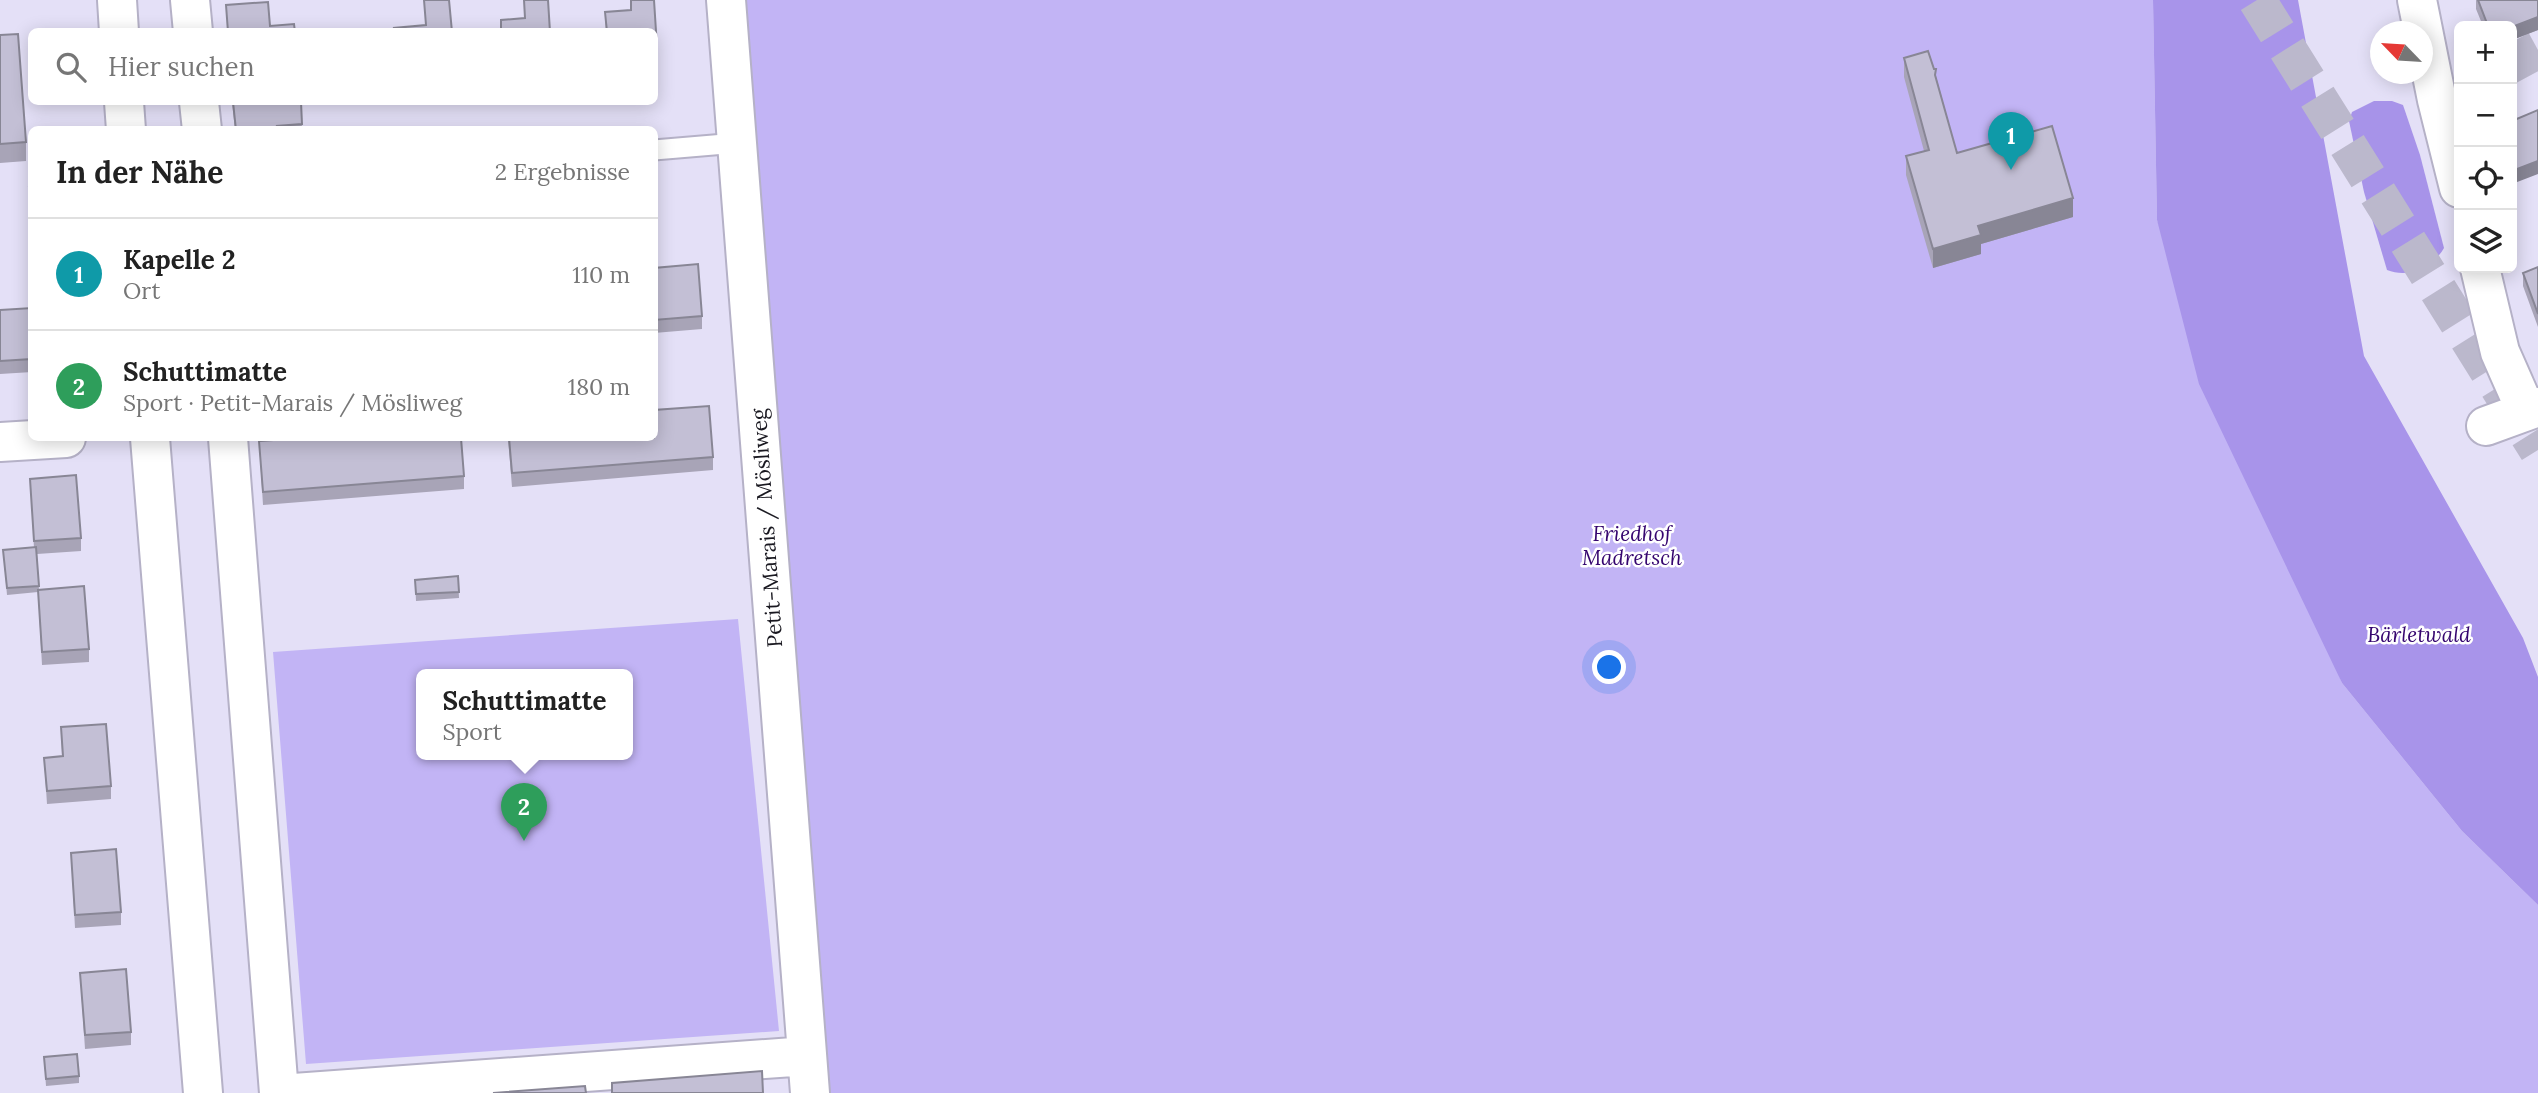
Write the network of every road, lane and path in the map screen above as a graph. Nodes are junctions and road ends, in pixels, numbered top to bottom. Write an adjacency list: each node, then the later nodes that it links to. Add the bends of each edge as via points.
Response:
1 (117, 0): 5 (street)
2 (190, 0): 6 (street)
3 (726, 0): 11 (street, Petit-Marais / Mösliweg)
4 (2417, 0): 13 (street)
5 (119, 28)
6 (193, 28)
7 (124, 105): 9 (street)
8 (199, 105): 10 (street)
9 (126, 126)
10 (202, 126)
11 (737, 143): 12 (lane); 21 (street, Petit-Marais / Mösliweg)
12 (658, 150)
13 (2454, 168)
14 (2481, 273): 15 (street, via 2500,352)
15 (2532, 409): 16 (street)
16 (2486, 426)
17 (28, 440): 20 (street)
18 (150, 441): 22 (street)
19 (228, 441): 23 (street)
20 (0, 442)
21 (808, 1075): 24 (street, Petit-Marais / Mösliweg, via 465,1081)
22 (203, 1093)
23 (279, 1093)
24 (294, 1093)

